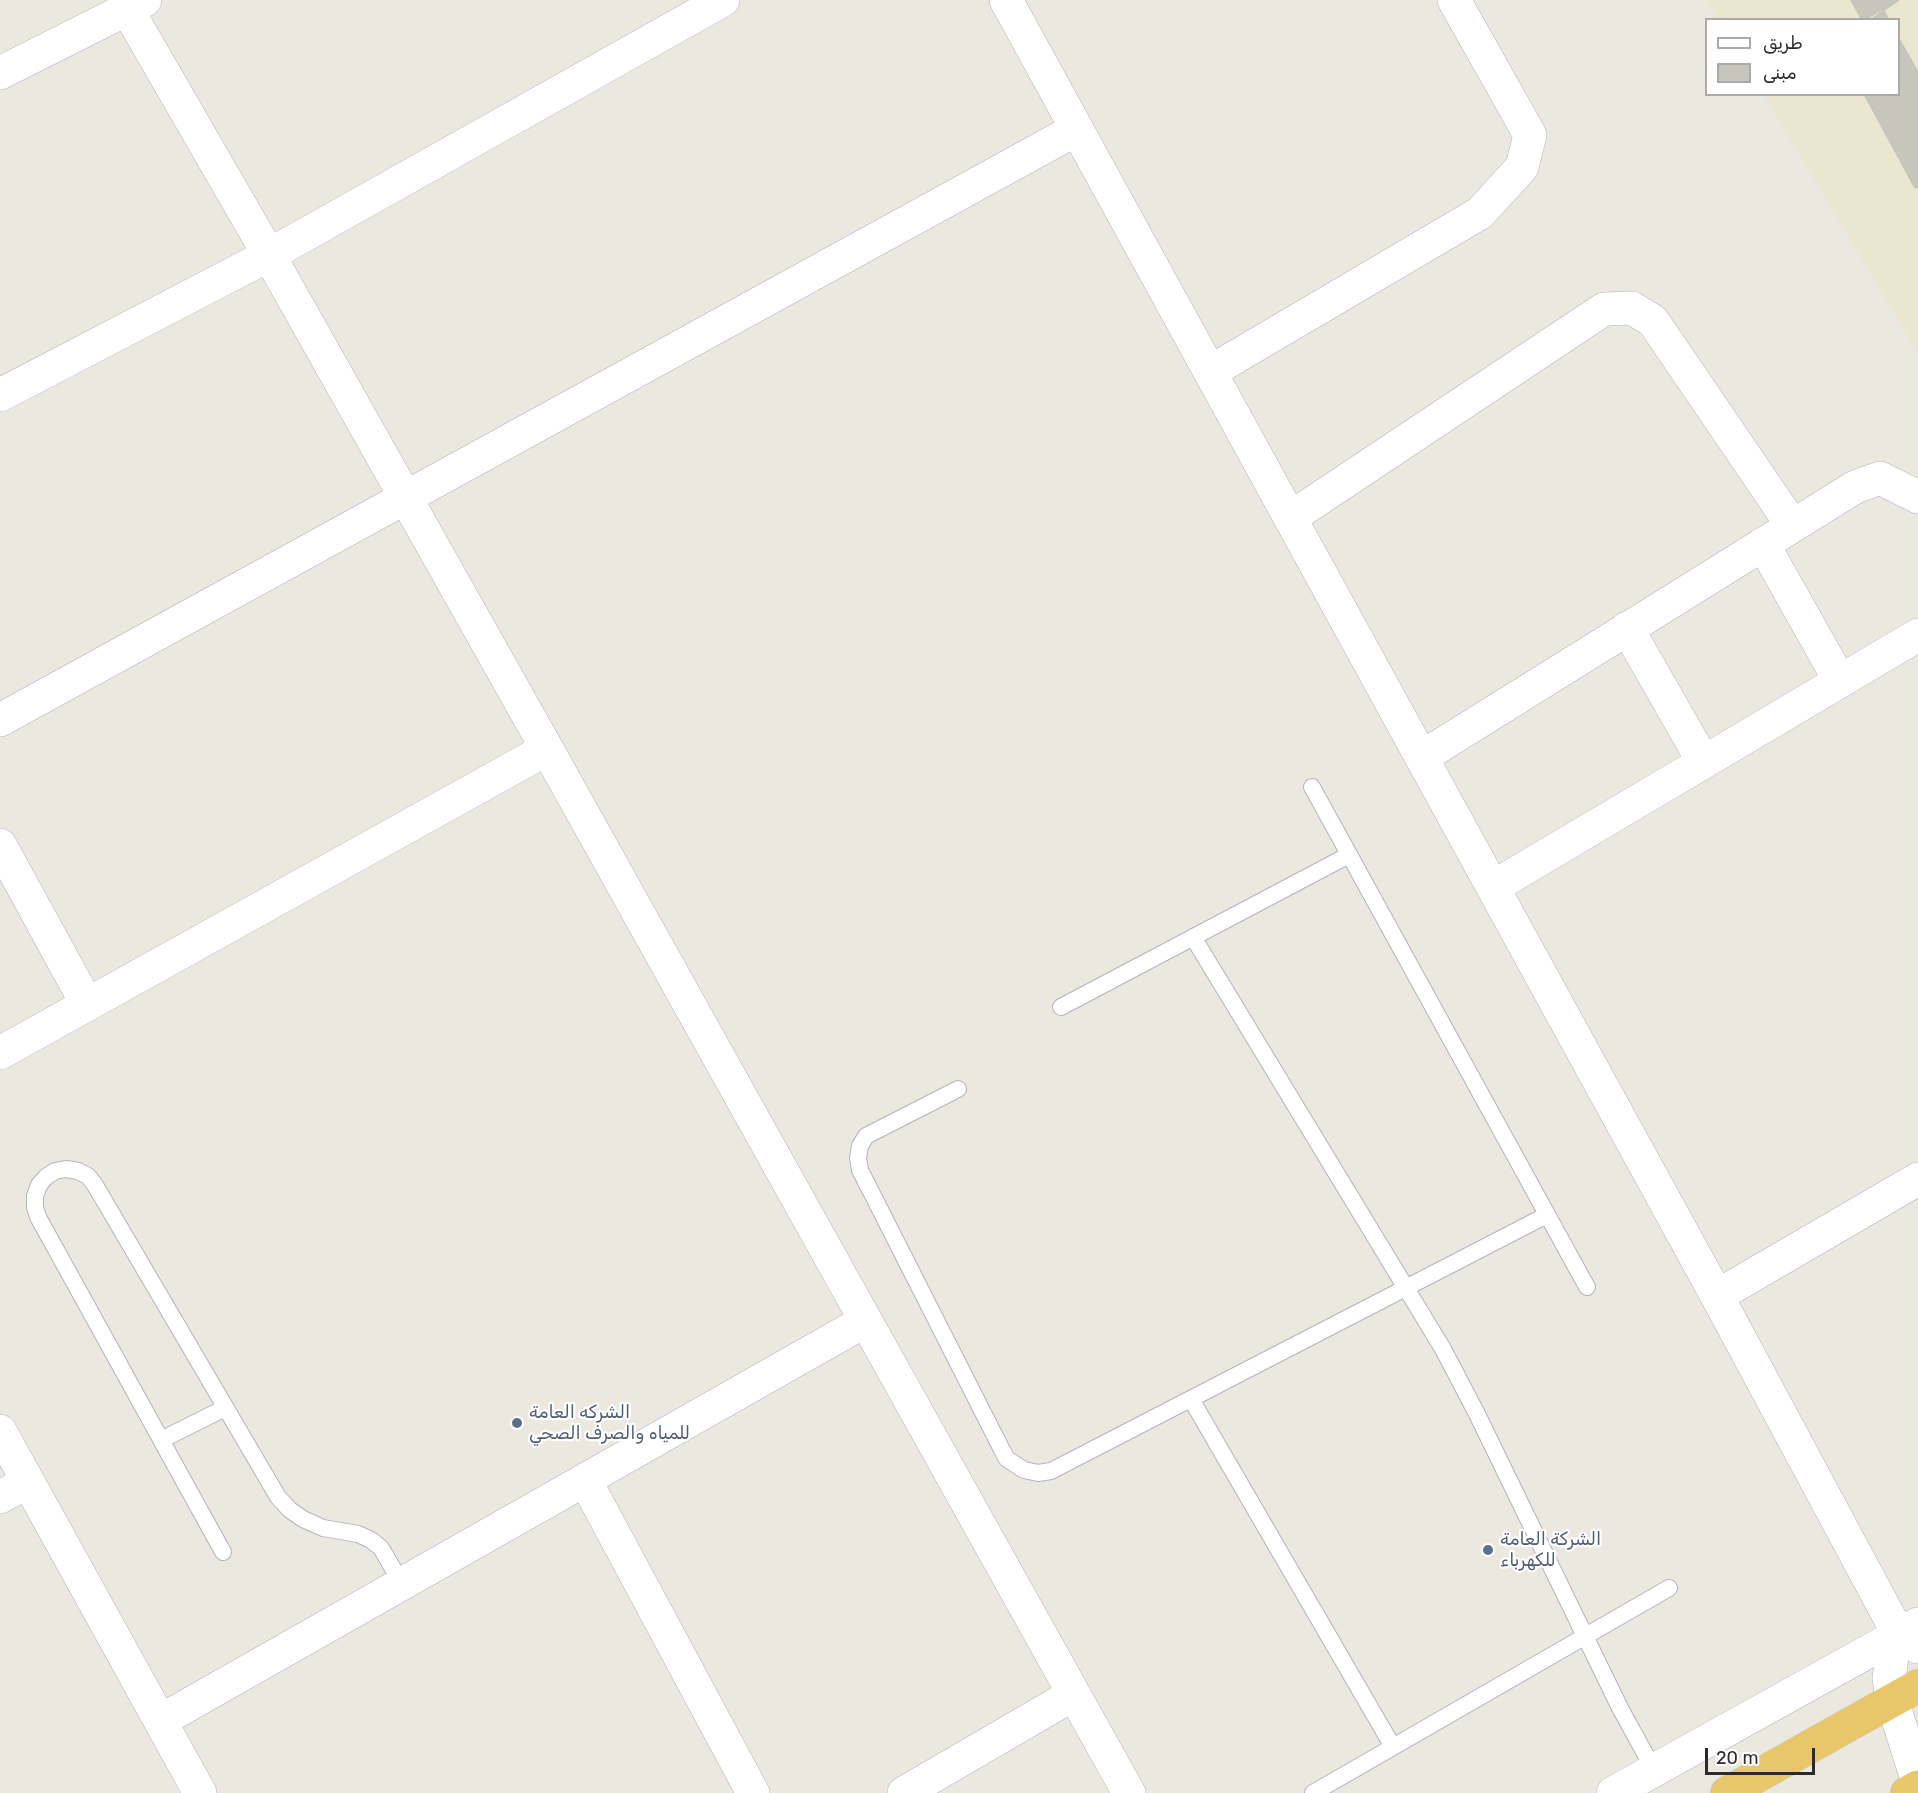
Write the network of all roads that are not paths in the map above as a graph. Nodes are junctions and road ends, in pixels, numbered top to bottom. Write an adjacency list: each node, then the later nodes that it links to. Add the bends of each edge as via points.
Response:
1 (723, 0): 7 (street)
2 (1006, 0): 6 (street)
3 (1454, 0): 8 (street, via 1530,135 1522,167 1480,213)
4 (132, 3): 5 (street); 7 (street)
5 (0, 74)
6 (1077, 129): 8 (street); 11 (street)
7 (269, 255): 9 (street); 11 (street)
8 (1210, 372): 12 (street)
9 (0, 395)
10 (1918, 497): 13 (street, via 1880,478 1855,487)
11 (405, 498): 18 (street); 19 (street)
12 (1290, 518): 13 (street, via 1604,309 1632,308 1653,321); 20 (street)
13 (1792, 525): 14 (street)
14 (1763, 544): 15 (street); 17 (street)
15 (1627, 628): 20 (street); 21 (street)
16 (1918, 635): 17 (street)
17 (1840, 681): 21 (street)
18 (0, 720)
19 (546, 749): 27 (street); 36 (street)
20 (1422, 757): 25 (street)
21 (1703, 762): 25 (street)
22 (1312, 787): 24 (lane)
23 (0, 845): 27 (street)
24 (1349, 855): 26 (lane); 32 (lane)
25 (1493, 887): 35 (street)
26 (1193, 937): 28 (lane); 34 (lane)
27 (87, 1004): 29 (street)
28 (1061, 1006)
29 (0, 1053)
30 (958, 1089): 37 (lane, via 866,1136 858,1158 860,1170 1007,1458 1024,1470 1051,1471)
31 (1918, 1179): 35 (street)
32 (1547, 1215): 33 (lane); 34 (lane)
33 (1587, 1287)
34 (1406, 1288): 37 (lane); 48 (lane, via 1477,1414)
35 (1717, 1296): 47 (street)
36 (866, 1321): 41 (street); 50 (street)
37 (1191, 1399): 52 (lane)
38 (225, 1408): 40 (lane); 40 (lane, via 88,1176 66,1169 55,1171 39,1185 35,1196 38,1217); 45 (lane, via 269,1484 290,1510 323,1528 370,1540 381,1548)
39 (0, 1431): 42 (street)
40 (161, 1440): 44 (lane)
41 (585, 1480): 45 (street); 57 (street)
42 (28, 1482): 43 (street); 51 (street)
43 (0, 1497)
44 (223, 1552)
45 (402, 1584): 51 (street)
46 (1669, 1588): 48 (lane)
47 (1912, 1635): 49 (street, via 1892,1657 1889,1678); 53 (street)
48 (1585, 1636): 52 (lane); 53 (lane)
49 (1905, 1693): 54 (street); 62 (highway)
50 (1074, 1694): 58 (street); 59 (street)
51 (160, 1721): 56 (street)
52 (1393, 1747): 60 (lane)
53 (1654, 1770): 61 (street)
54 (1918, 1782)
55 (1918, 1787): 63 (highway)
56 (200, 1793)
57 (753, 1793)
58 (904, 1793)
59 (1129, 1793)
60 (1313, 1793)
61 (1613, 1793)
62 (1727, 1793)
63 (1907, 1793)

